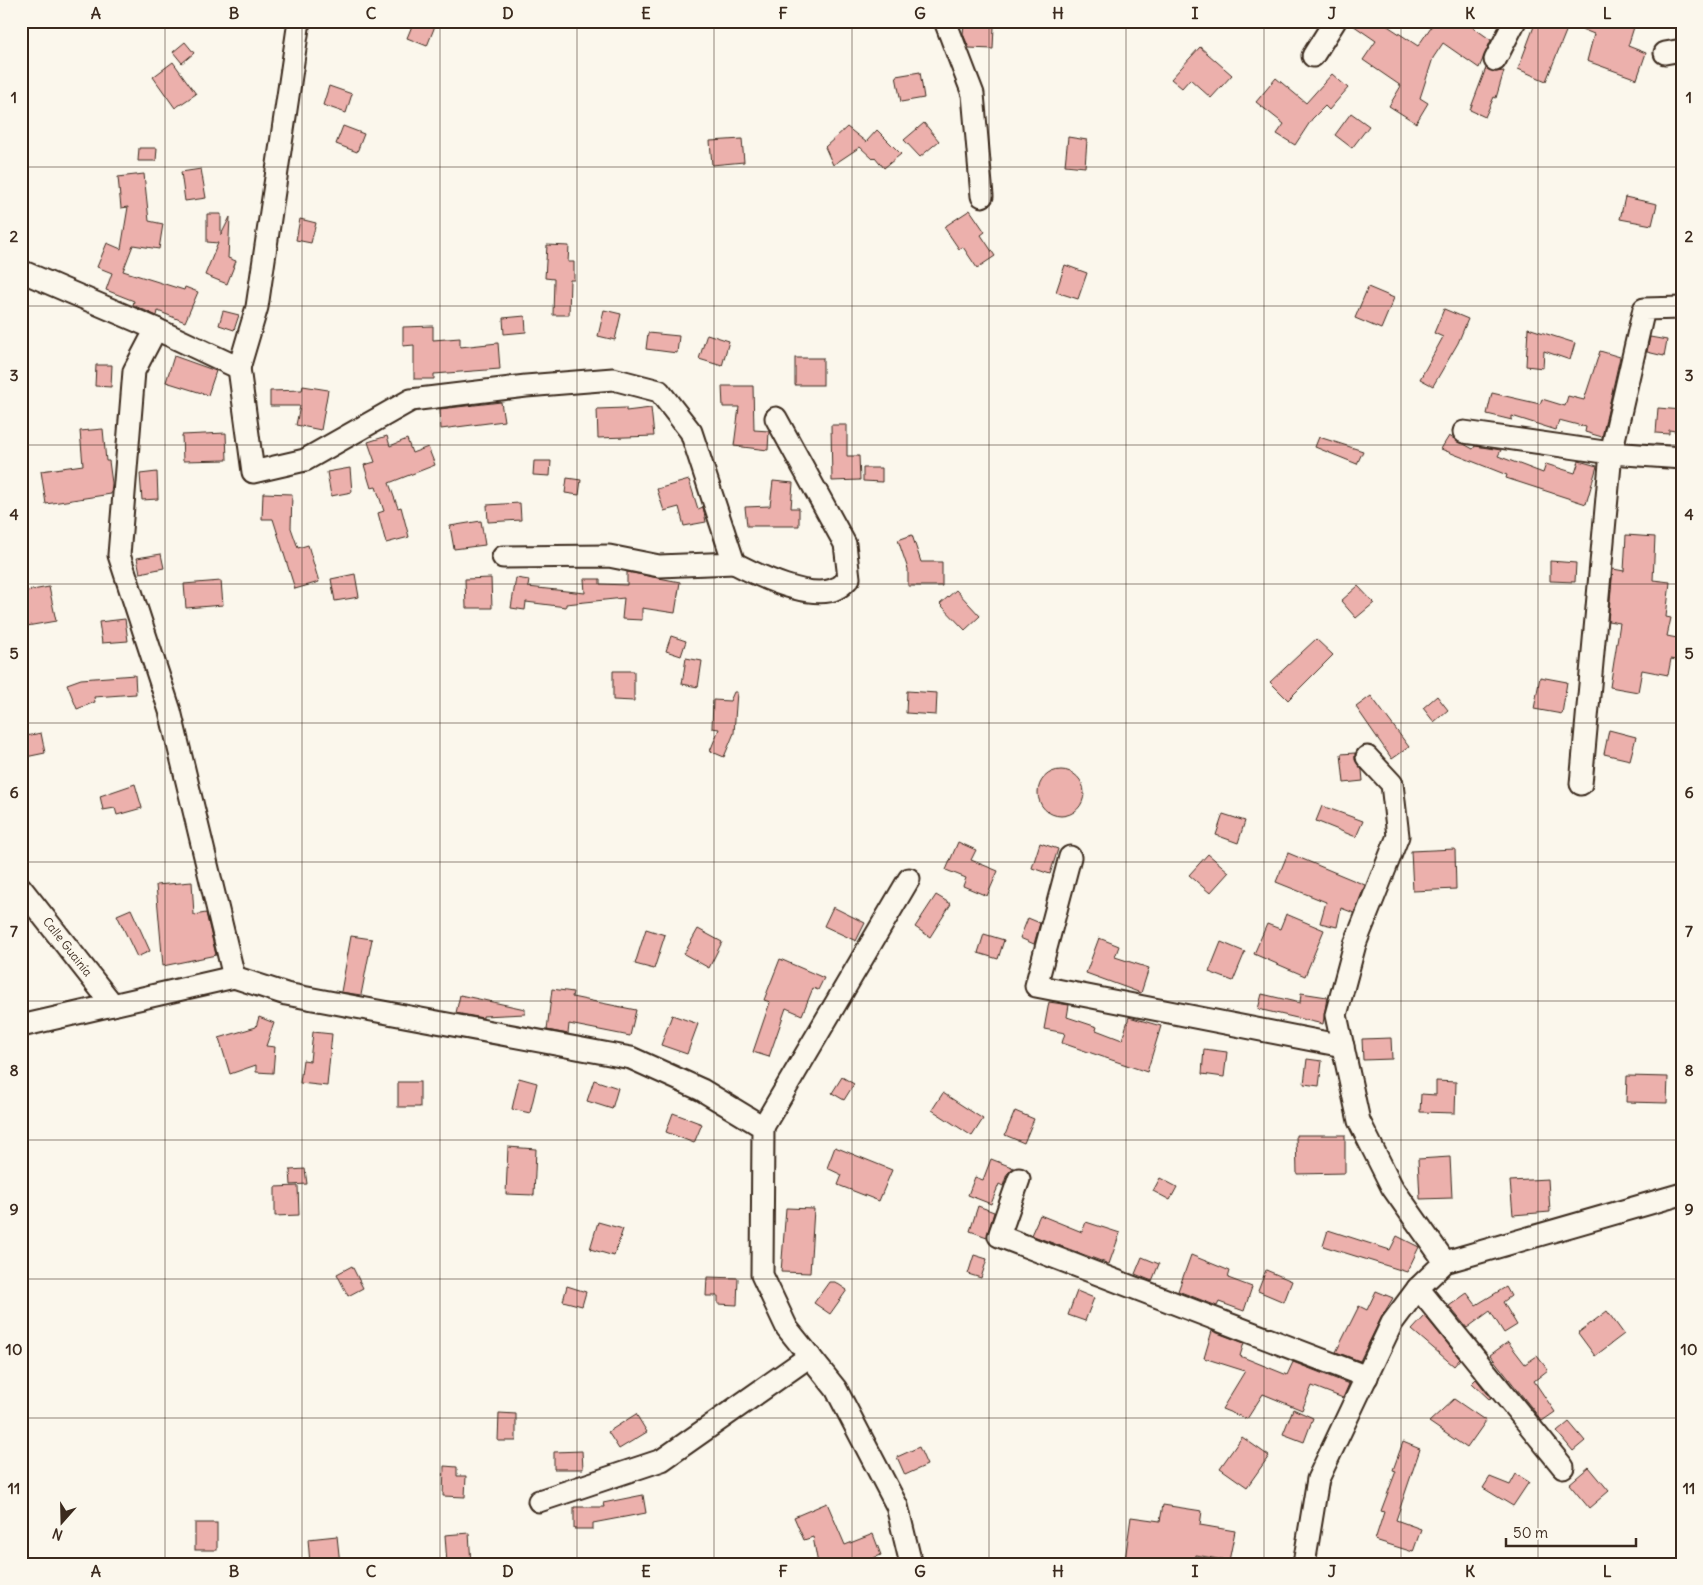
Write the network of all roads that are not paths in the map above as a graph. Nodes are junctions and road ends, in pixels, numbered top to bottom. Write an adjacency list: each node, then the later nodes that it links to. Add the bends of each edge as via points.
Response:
1 (298, 21): 11 (street, via 257,307)
2 (945, 21): 7 (street, via 973,94)
3 (1335, 21): 5 (street)
4 (1516, 21): 6 (street)
5 (1313, 56)
6 (1495, 60)
7 (982, 196)
8 (21, 271): 10 (street)
9 (1682, 308): 14 (street, via 1644,309)
10 (156, 329): 11 (street); 23 (street, via 134,371 119,555 170,711)
11 (239, 368): 17 (street, via 253,472 305,460 411,400 613,379 659,391 691,432)
12 (776, 418): 17 (street, via 845,544 850,578 837,589 814,591 771,582)
13 (1464, 432): 14 (street)
14 (1611, 453): 15 (street); 19 (street)
15 (1682, 458)
16 (503, 557): 17 (street, via 609,556 659,566)
17 (734, 563)
18 (1366, 757): 26 (street, via 1392,784 1398,836 1355,944 1336,1015)
19 (1581, 784)
20 (1070, 857): 26 (street, via 1036,986)
21 (909, 879): 27 (street)
22 (21, 888): 24 (street, Calle Guainía)
23 (234, 977): 24 (street); 27 (street, via 286,994 631,1058 702,1090)
24 (113, 1005): 25 (street)
25 (21, 1026)
26 (1343, 1046): 30 (street, via 1359,1121 1392,1188)
27 (763, 1127): 32 (street, via 762,1275 787,1328)
28 (1019, 1179): 33 (street, via 998,1236)
29 (1682, 1194): 30 (street)
30 (1445, 1262): 31 (street)
31 (1418, 1288): 33 (street, via 1392,1323); 34 (street)
32 (810, 1356): 35 (street, via 662,1460); 36 (street, via 836,1389 897,1506)
33 (1367, 1377): 37 (street, via 1318,1479)
34 (1563, 1467)
35 (539, 1501)
36 (912, 1564)
37 (1304, 1564)

